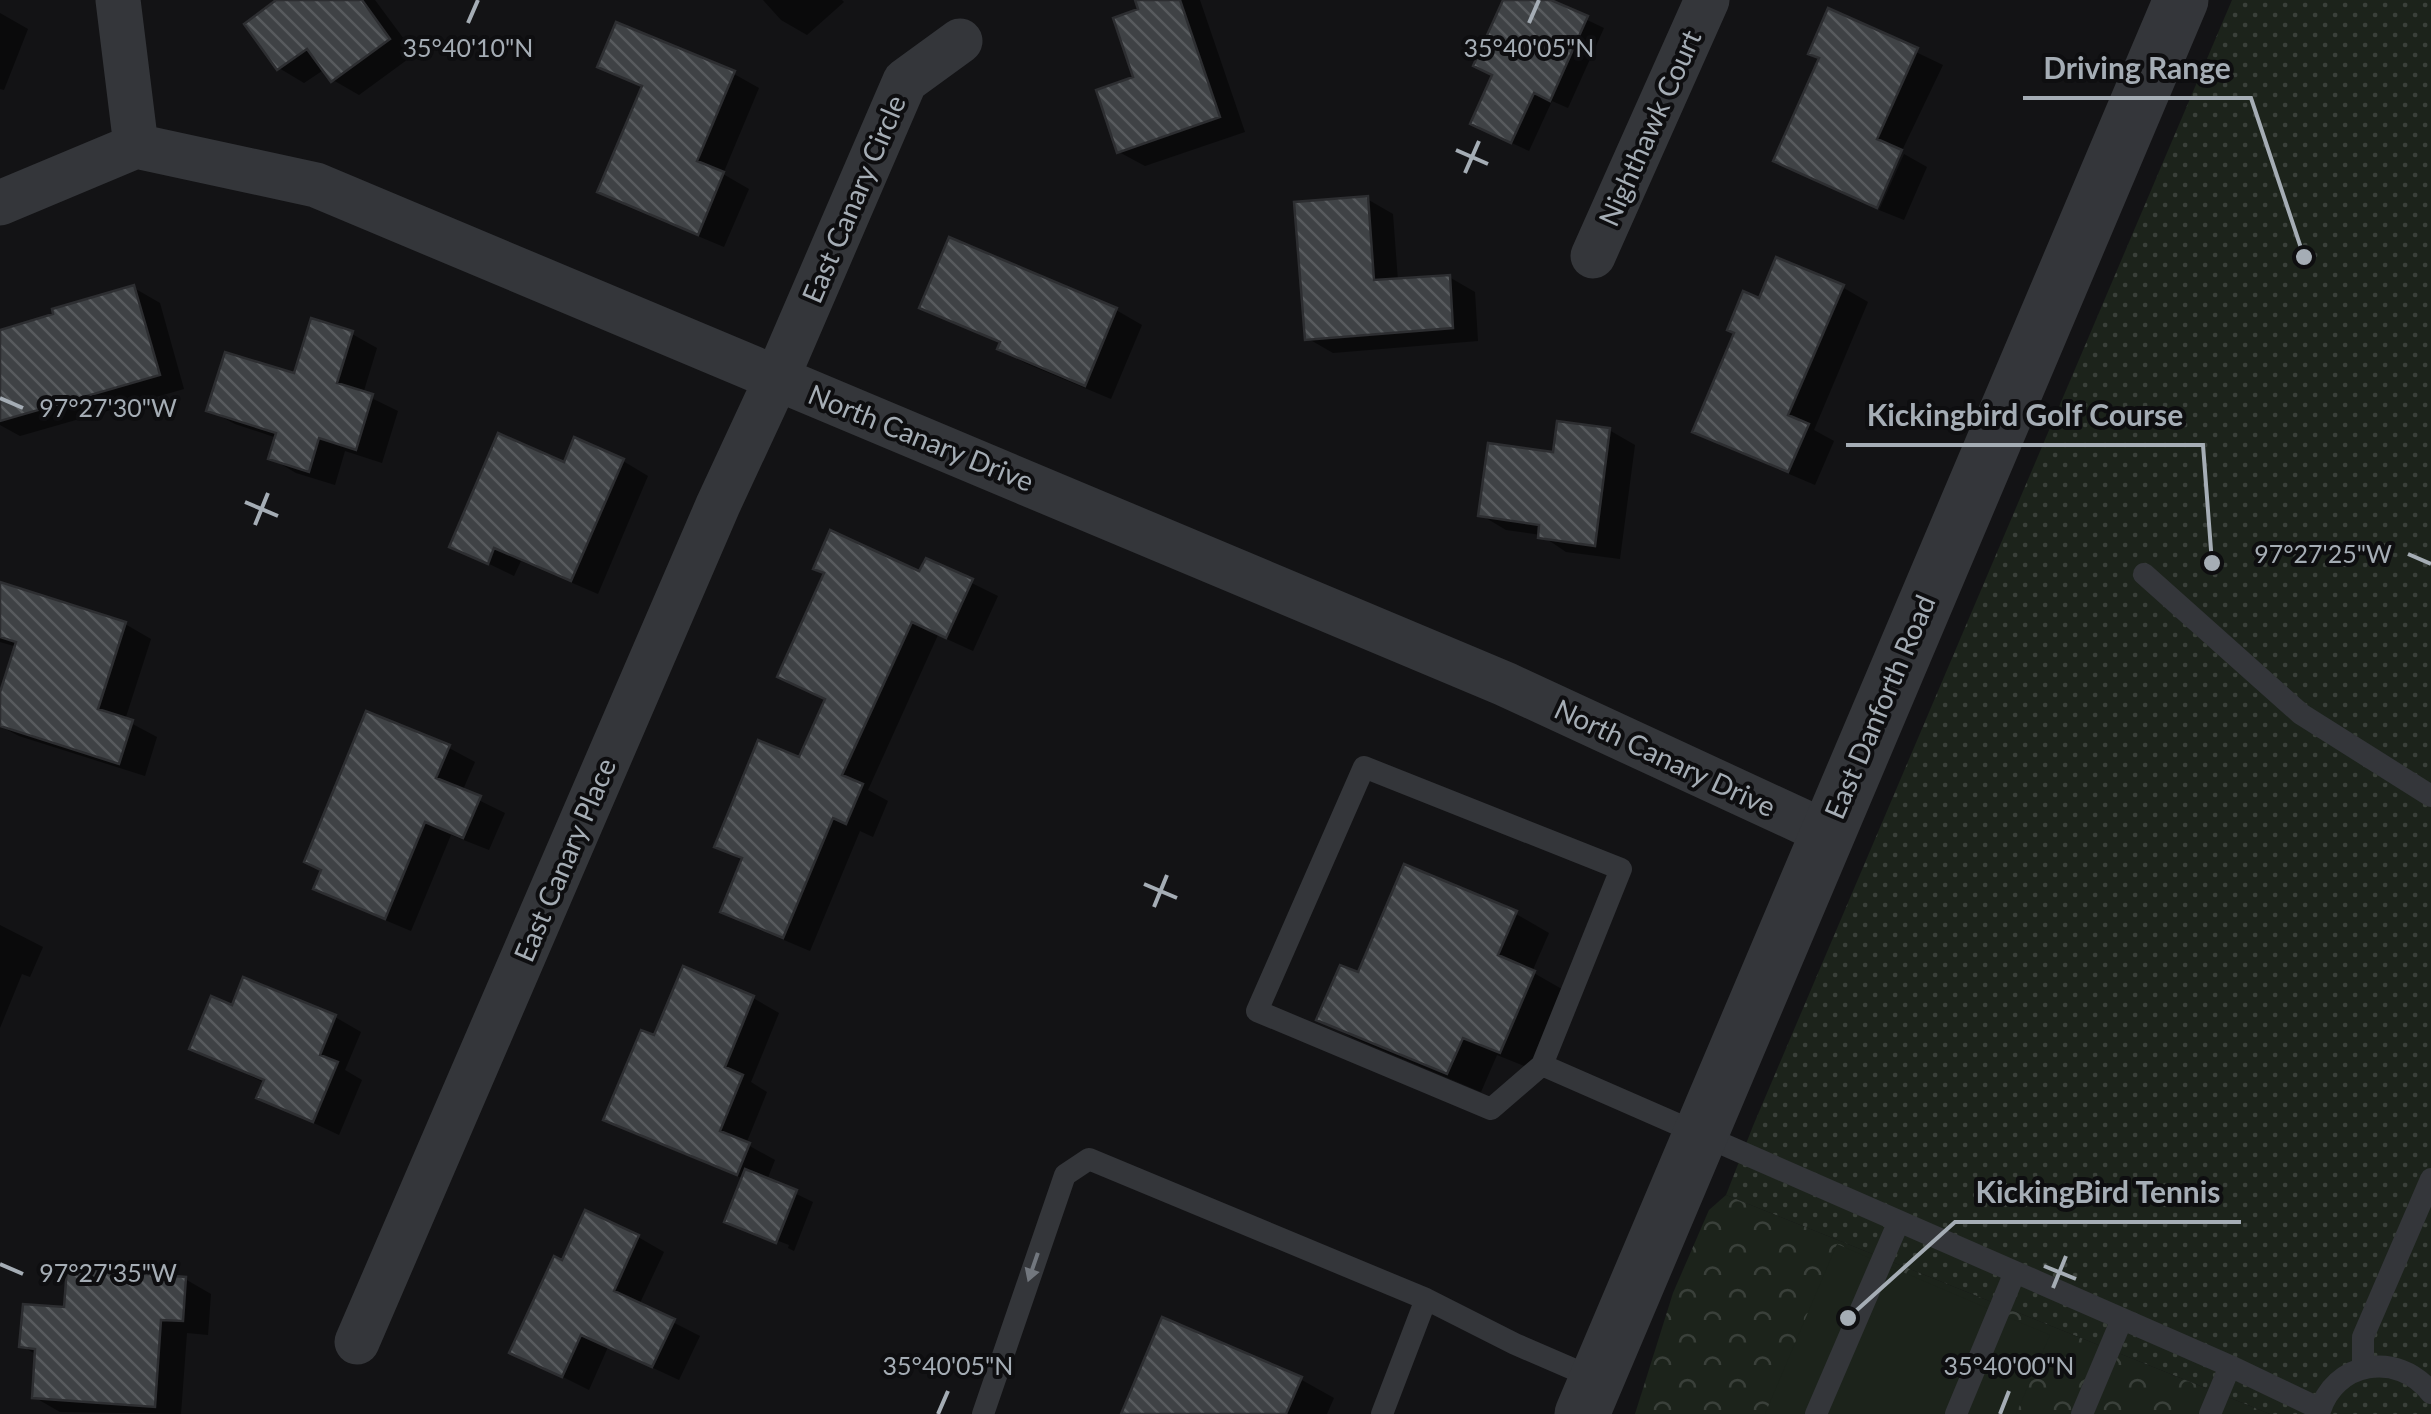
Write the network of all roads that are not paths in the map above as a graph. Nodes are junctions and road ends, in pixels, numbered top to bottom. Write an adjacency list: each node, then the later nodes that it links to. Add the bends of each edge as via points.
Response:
1 (118, 0): 5 (street)
2 (1707, 0): 7 (street, Nighthawk Court)
3 (2180, 0): 11 (street, East Danforth Road)
4 (960, 40): 8 (street, East Canary Circle, via 906,82)
5 (136, 146): 6 (street); 8 (street, North Canary Drive, via 316,185)
6 (0, 204)
7 (1593, 256)
8 (776, 380): 11 (street, North Canary Drive, via 1506,684); 19 (street, East Canary Place)
9 (2144, 574): 10 (lane, via 2301,714)
10 (2431, 796)
11 (1826, 833): 13 (street, East Danforth Road)
12 (1542, 1065): 12 (lane, via 1621,869 1364,767 1258,1011 1491,1109); 13 (lane)
13 (1700, 1134): 15 (lane); 23 (street, East Danforth Road)
14 (2431, 1179): 21 (lane, via 2363,1338)
15 (1899, 1221): 16 (lane); 27 (lane)
16 (2015, 1272): 18 (lane); 28 (lane)
17 (1426, 1299): 23 (lane, via 1516,1344); 25 (lane, one-way to 25, via 1089,1159 1065,1175); 26 (lane)
18 (2122, 1319): 20 (lane); 29 (lane)
19 (358, 1342)
20 (2230, 1366): 24 (lane); 30 (lane)
21 (2363, 1367): 22 (lane, via 2404,1370); 24 (lane, via 2329,1390)
22 (2431, 1393)
23 (1589, 1396)
24 (2320, 1412)
25 (983, 1414)
26 (1382, 1414)
27 (1816, 1414)
28 (1956, 1414)
29 (2082, 1414)
30 (2210, 1414)

